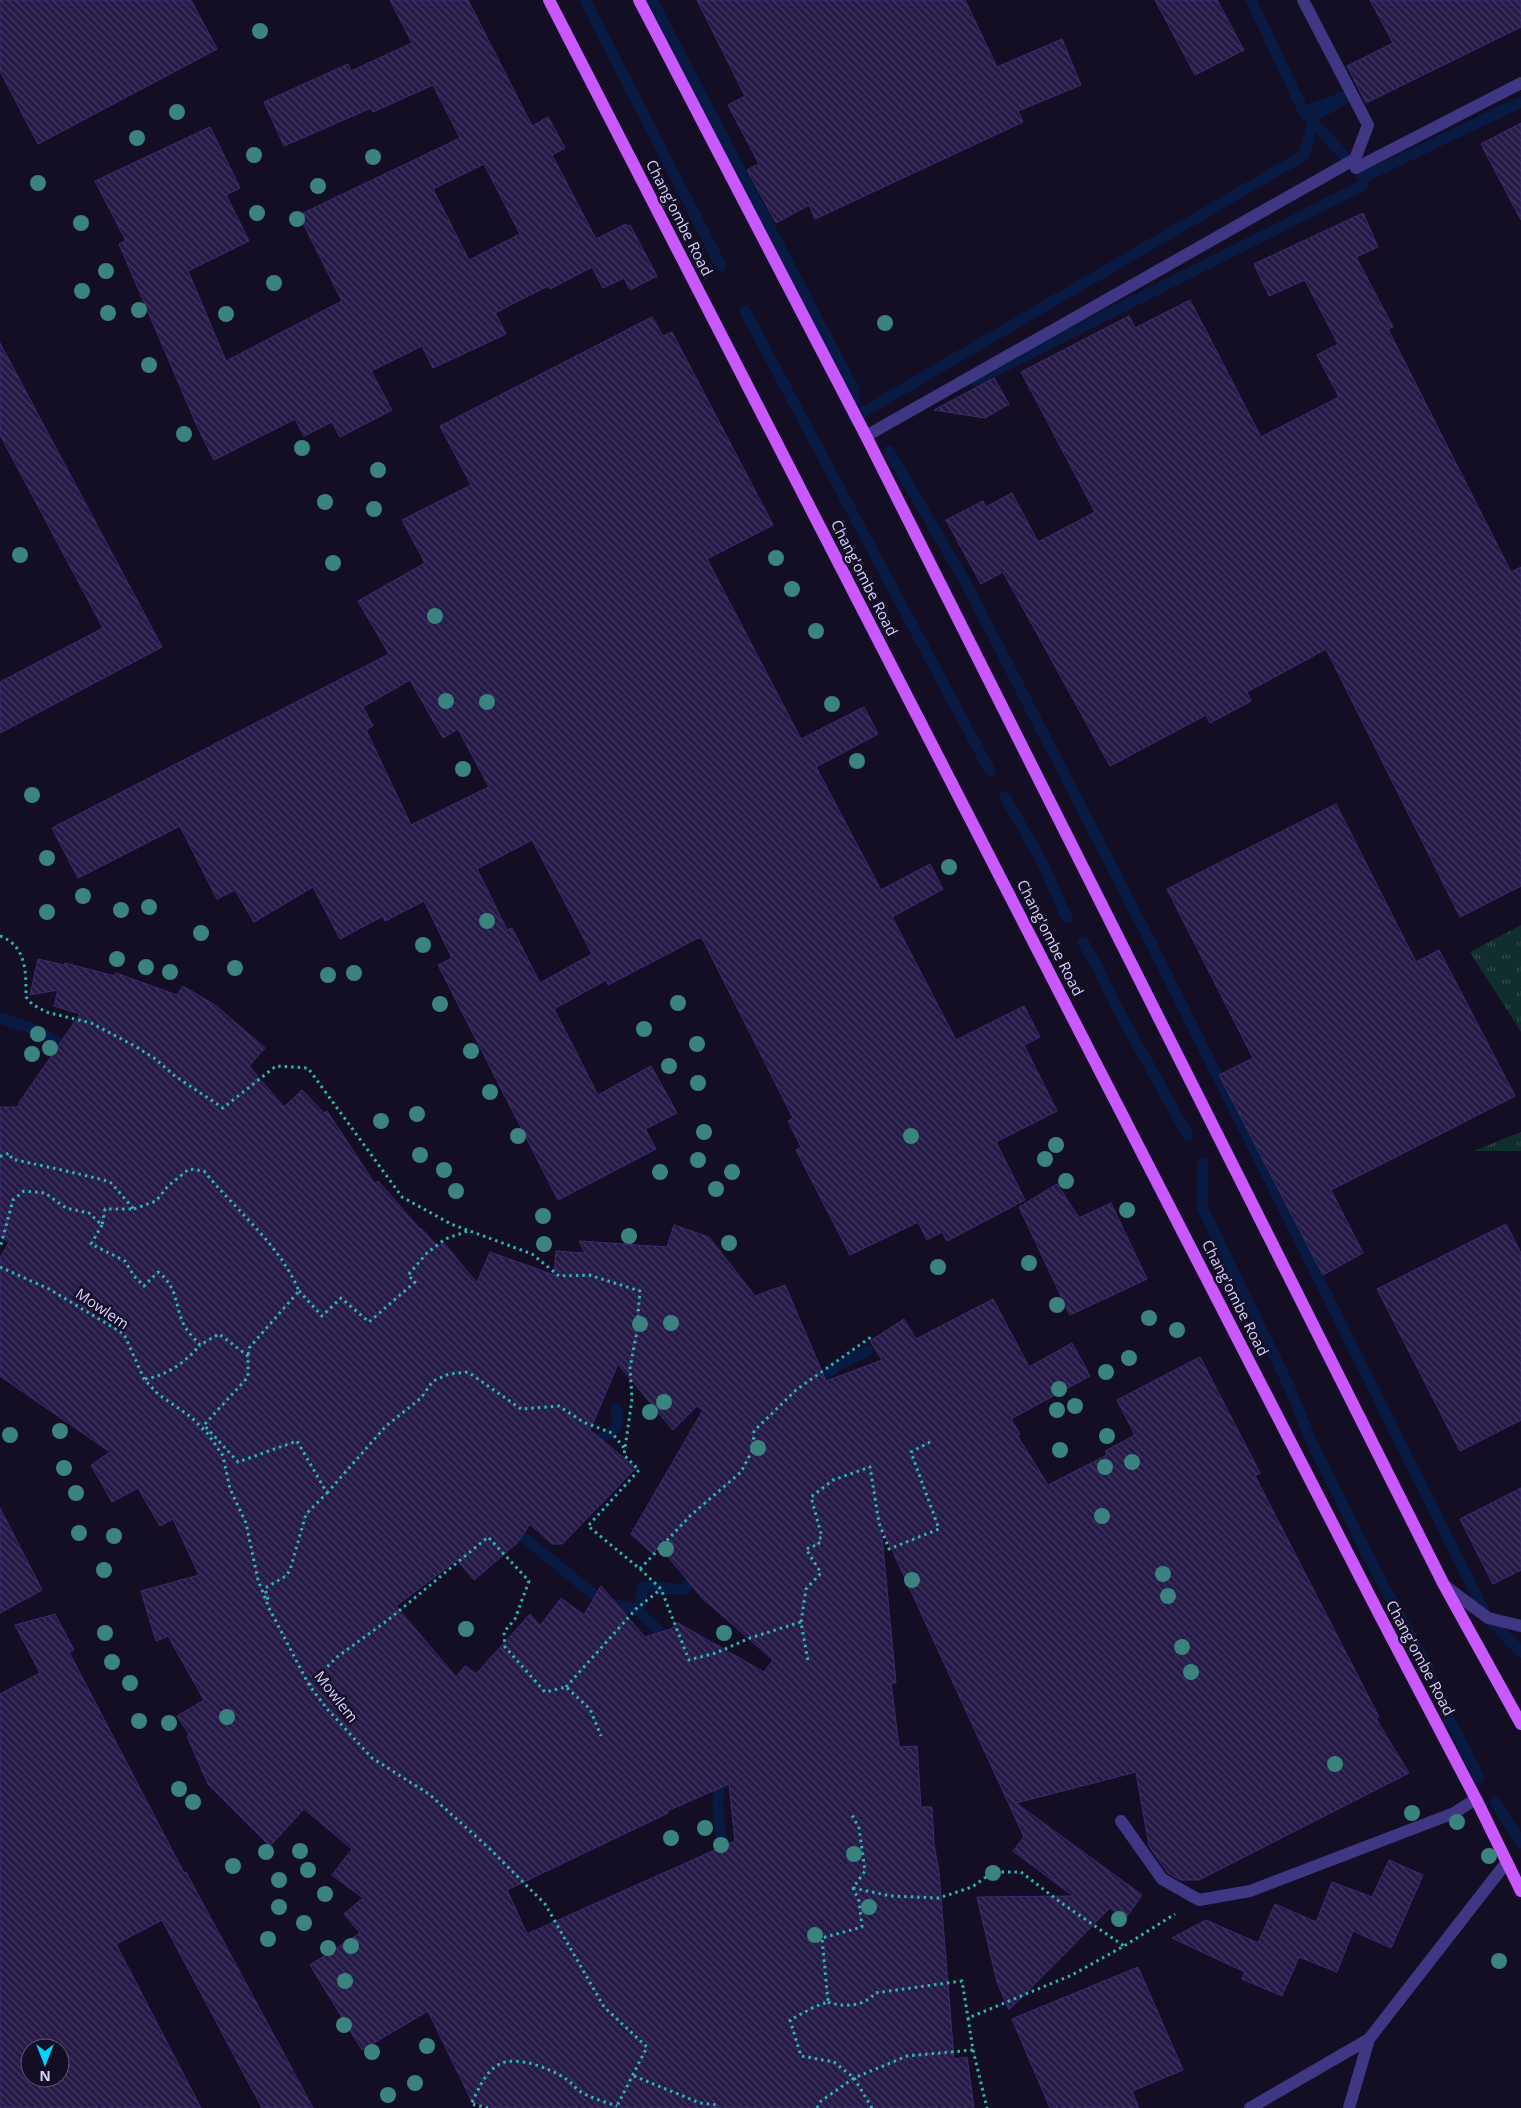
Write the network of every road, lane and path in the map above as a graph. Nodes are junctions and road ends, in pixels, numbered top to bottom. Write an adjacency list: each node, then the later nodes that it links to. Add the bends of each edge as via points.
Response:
1 (549, 0): 33 (main road, Chang'ombe Road)
2 (638, 0): 6 (main road)
3 (1303, 0): 5 (lane, via 1368,126)
4 (1521, 83): 5 (lane, via 1356,168)
5 (1355, 159): 6 (lane)
6 (866, 436): 23 (main road)
7 (0, 936): 11 (path, via 16,946 22,956 26,968 26,997 32,1004 46,1012 91,1024 132,1045 223,1108 276,1066 308,1068 402,1197)
8 (0, 1156): 9 (path, via 8,1153 12,1159 104,1179)
9 (134, 1209): 10 (path, via 105,1209); 14 (path, via 156,1201 168,1186 190,1170 204,1171 269,1242 292,1274)
10 (102, 1225): 12 (path, via 89,1213 66,1208 45,1193 24,1191 13,1200); 16 (path, via 91,1244 125,1261 144,1286 158,1272 165,1277 175,1292 186,1329)
11 (468, 1231): 14 (path, via 445,1239 427,1253 408,1274 415,1282 369,1322 341,1298 322,1316); 20 (path, via 532,1254 559,1276 589,1275 640,1291 630,1368 632,1399)
12 (0, 1248)
13 (0, 1267): 18 (path, Mowlem, via 49,1289 124,1334)
14 (299, 1291): 17 (path, via 249,1348)
15 (871, 1337): 22 (path, via 796,1390 754,1431 753,1449 741,1472 690,1516)
16 (200, 1345): 17 (path, via 218,1334); 18 (path, via 188,1359 157,1377)
17 (248, 1356): 21 (path, via 248,1377 204,1425 238,1462 297,1441)
18 (144, 1379): 25 (path, Mowlem, via 158,1394 191,1417 223,1456 230,1489 246,1523 258,1580)
19 (932, 1441): 26 (path, via 912,1452 939,1529 889,1549 879,1523 870,1468 832,1480 811,1496 822,1537 818,1539 819,1544 806,1549 821,1573 806,1589)
20 (625, 1449): 21 (path, via 612,1433 583,1422 559,1406 520,1409 468,1372 449,1374 433,1381 422,1398 386,1426); 22 (path, via 624,1455 639,1470 588,1526)
21 (326, 1493): 25 (path, via 306,1514 290,1570 286,1576 265,1588)
22 (640, 1569): 24 (path)
23 (1444, 1585): 27 (lane, via 1488,1618); 31 (main road)
24 (661, 1589): 26 (path, via 689,1660); 30 (path, via 636,1609)
25 (269, 1608): 29 (path, Mowlem)
26 (801, 1622): 28 (path)
27 (1521, 1626)
28 (808, 1661)
29 (309, 1685): 30 (path, via 337,1657 388,1620 488,1538 529,1581 515,1619 504,1632 505,1647 545,1692); 45 (path, Mowlem, via 372,1758 428,1794 545,1904 604,2007 648,2047)
30 (566, 1687): 32 (path, via 590,1709)
31 (1521, 1724)
32 (601, 1736)
33 (1476, 1799): 36 (main road, Chang'ombe Road); 39 (lane, via 1454,1813 1250,1891)
34 (852, 1815): 37 (path, via 859,1828 865,1871)
35 (1122, 1821): 39 (lane, via 1162,1879)
36 (1506, 1863): 38 (main road, Chang'ombe Road); 43 (lane)
37 (853, 1888): 40 (path, via 891,1896 939,1898 972,1887 993,1872 1021,1872); 41 (path, via 859,1901 862,1927 822,1938)
38 (1521, 1891)
39 (1199, 1900): 40 (path)
40 (1124, 1946): 42 (path, via 1072,1975)
41 (828, 2002): 42 (path, via 839,2006 869,2001 875,1993 962,1982); 46 (path, via 790,2020 800,2056 834,2062)
42 (968, 2018): 44 (path)
43 (1369, 2039): 53 (lane); 54 (lane)
44 (972, 2050): 46 (path, via 907,2056); 52 (path)
45 (634, 2076): 47 (path, Mowlem); 49 (path)
46 (854, 2078): 50 (path, via 821,2101); 51 (path)
47 (616, 2107): 48 (path, via 582,2092 566,2079 540,2066 511,2062 501,2063 486,2075 471,2104)
48 (488, 2108)
49 (716, 2108)
50 (817, 2108)
51 (872, 2108)
52 (987, 2108)
53 (1250, 2108)
54 (1349, 2108)

